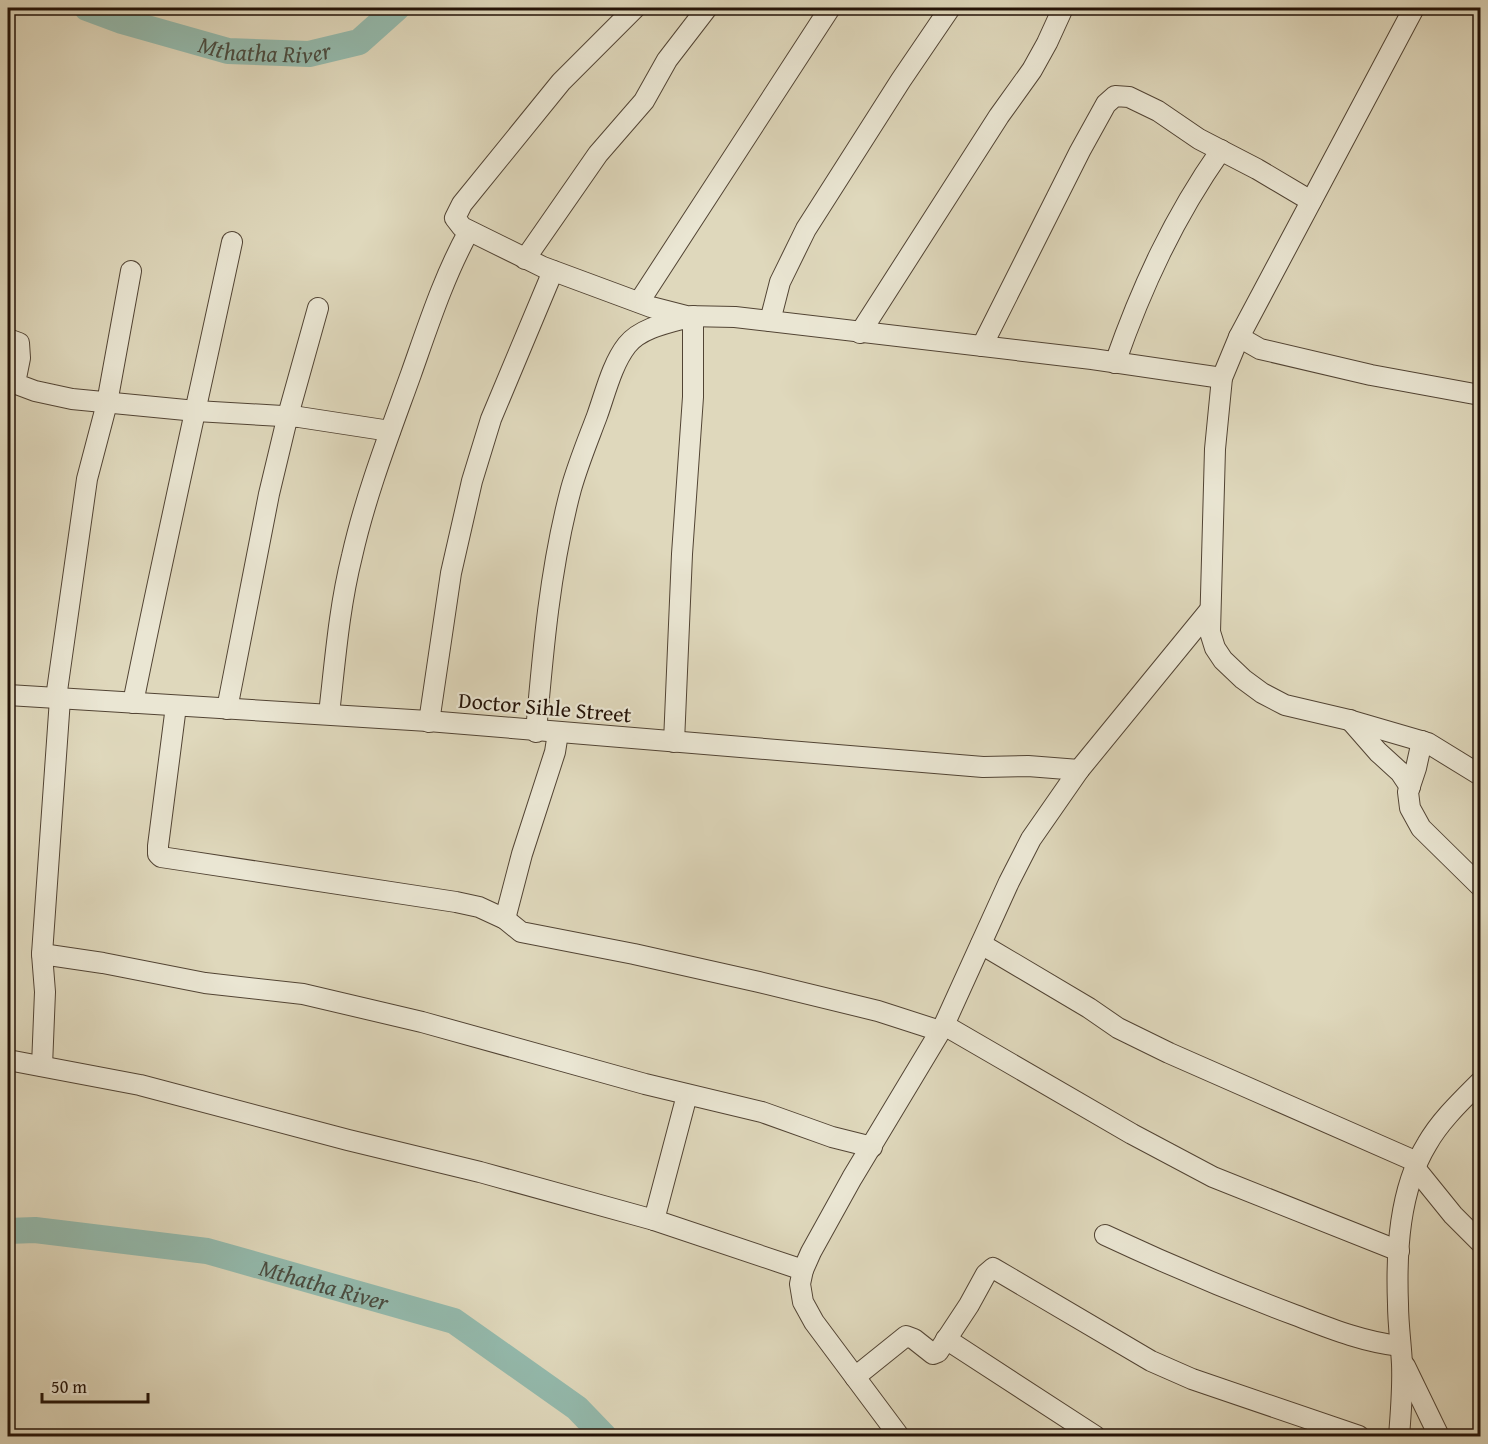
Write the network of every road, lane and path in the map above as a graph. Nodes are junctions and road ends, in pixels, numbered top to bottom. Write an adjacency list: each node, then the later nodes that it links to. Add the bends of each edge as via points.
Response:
1 (635, 8): 9 (street, via 561,82 462,204 455,218)
2 (708, 8): 11 (street, via 667,60 644,101 598,154)
3 (831, 8): 14 (street)
4 (950, 8): 17 (street, via 806,229 780,282)
5 (1063, 8): 18 (street, via 1032,70)
6 (1414, 8): 8 (street)
7 (1221, 150): 8 (street); 21 (street, via 1129,97 1111,99 1080,151); 22 (street, via 1172,229)
8 (1311, 201): 19 (street)
9 (469, 231): 11 (street); 28 (street, via 437,303)
10 (232, 242): 26 (street)
11 (525, 259): 13 (street)
12 (131, 271): 25 (street)
13 (553, 271): 14 (street); 37 (street, via 491,419 472,481 451,573)
14 (639, 302): 16 (street)
15 (318, 308): 27 (street)
16 (693, 316): 17 (street); 38 (street, via 642,333 627,345 601,405 572,486 558,547); 41 (street, via 693,397)
17 (770, 321): 18 (street)
18 (860, 333): 21 (street)
19 (1239, 337): 23 (street); 24 (street, via 1260,349)
20 (8, 339): 25 (street, via 19,343 19,385 52,396)
21 (982, 346): 22 (street)
22 (1115, 363): 23 (street)
23 (1222, 378): 29 (street, via 1215,449)
24 (1480, 395)
25 (107, 403): 26 (street); 31 (street, via 87,479)
26 (196, 411): 27 (street); 32 (street)
27 (287, 417): 28 (street); 34 (street)
28 (390, 431): 35 (street, via 351,557)
29 (1209, 611): 36 (street, via 1215,648 1243,679 1285,705); 42 (street)
30 (8, 695): 31 (street, Doctor Sihle Street)
31 (58, 699): 32 (street, Doctor Sihle Street); 48 (street)
32 (133, 703): 33 (street, Doctor Sihle Street)
33 (176, 706): 34 (street, Doctor Sihle Street); 46 (street, via 158,846 161,857 456,902)
34 (227, 710): 35 (street, Doctor Sihle Street)
35 (329, 714): 37 (street, Doctor Sihle Street)
36 (1349, 720): 40 (street); 44 (street)
37 (429, 722): 38 (street, Doctor Sihle Street)
38 (536, 732): 39 (street, Doctor Sihle Street)
39 (558, 733): 41 (street, Doctor Sihle Street); 46 (street)
40 (1422, 741): 43 (street); 44 (street)
41 (674, 742): 42 (street, Doctor Sihle Street, via 983,767)
42 (1079, 770): 47 (street, via 1031,839)
43 (1480, 775)
44 (1410, 787): 45 (street, via 1410,808 1420,828)
45 (1480, 886)
46 (505, 919): 49 (street, via 521,932 634,954)
47 (981, 944): 49 (street); 55 (street, via 1118,1028)
48 (42, 954): 51 (street); 53 (street, via 205,983 303,994 422,1022)
49 (942, 1028): 54 (street); 59 (street, via 1213,1177)
50 (8, 1060): 51 (street)
51 (42, 1066): 56 (street, via 140,1085)
52 (1480, 1083): 55 (street, via 1427,1143)
53 (687, 1095): 54 (street, via 762,1112); 56 (street)
54 (872, 1147): 60 (street)
55 (1416, 1165): 58 (street, via 1453,1215); 59 (street, via 1402,1218)
56 (654, 1220): 60 (street)
57 (1105, 1235): 62 (street, via 1270,1305)
58 (1480, 1242)
59 (1399, 1251): 62 (street)
60 (803, 1270): 63 (street, via 803,1302)
61 (946, 1339): 63 (street, via 933,1354 906,1336); 65 (street); 66 (street, via 986,1274 995,1268 1150,1361)
62 (1401, 1353): 67 (street); 68 (street)
63 (855, 1377): 64 (street)
64 (899, 1437)
65 (1095, 1437)
66 (1359, 1437)
67 (1399, 1437)
68 (1439, 1437)

